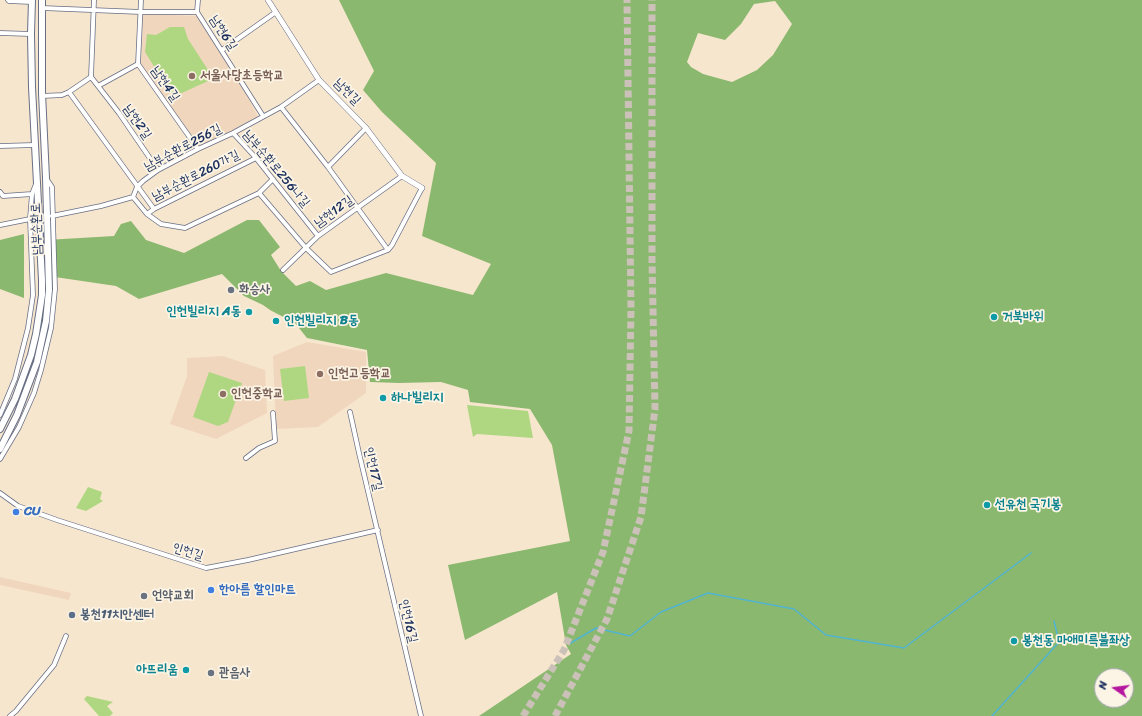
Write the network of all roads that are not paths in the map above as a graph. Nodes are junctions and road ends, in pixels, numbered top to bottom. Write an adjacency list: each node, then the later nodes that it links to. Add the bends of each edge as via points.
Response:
1 (8, 0): 7 (street)
2 (42, 0): 8 (main road, 남부순환로)
3 (94, 0): 9 (street)
4 (141, 0): 10 (street, 남현4길)
5 (198, 0): 11 (street, 남현6길)
6 (268, 0): 12 (street, 남현길)
7 (32, 1): 14 (main road, 남부순환로)
8 (42, 8): 9 (street); 22 (main road, 남부순환로)
9 (94, 9): 10 (street); 17 (street)
10 (141, 12): 11 (street); 16 (street, 남현4길)
11 (197, 12): 15 (street, 남현6길)
12 (276, 12): 15 (street); 18 (street, 남현길)
13 (0, 33): 14 (street)
14 (31, 34): 20 (main road, 남부순환로)
15 (222, 50): 24 (street, 남현6길)
16 (138, 64): 19 (street); 31 (street, 남현4길)
17 (91, 77): 19 (street, 남현2길); 21 (street)
18 (319, 80): 23 (street, 남부순환로256길); 27 (street, 남현길)
19 (98, 86): 34 (street, 남현2길)
20 (32, 87): 22 (main road, via 36,95); 25 (main road, 남부순환로)
21 (69, 92): 22 (street, via 62,95); 39 (street)
22 (42, 94): 26 (main road, 남부순환로)
23 (281, 107): 24 (street, 남부순환로256길); 33 (street)
24 (263, 116): 28 (street, 남부순환로256길)
25 (33, 117): 26 (main road, via 36,112); 29 (main road, 남부순환로)
26 (42, 120): 36 (main road, 남부순환로)
27 (366, 128): 33 (street); 35 (street, 남현길)
28 (233, 133): 31 (street, 남부순환로256길); 32 (street, 남부순환로256나길)
29 (34, 145): 30 (street); 38 (main road, 남부순환로)
30 (0, 146)
31 (198, 149): 34 (street, 남부순환로256길)
32 (256, 158): 37 (street, 남부순환로256나길); 46 (street, 남부순환로260가길)
33 (328, 167): 45 (street)
34 (158, 170): 39 (street, 남부순환로256길)
35 (402, 176): 40 (street, 남현길); 45 (street, 남현12길)
36 (46, 178): 48 (street, via 52,187); 59 (main road, 남부순환로, via 49,290 46,321 34,373)
37 (273, 179): 42 (street); 51 (street, 남부순환로256나길)
38 (37, 182): 43 (street); 58 (main road, 남부순환로, via 42,280 39,317 21,382)
39 (137, 187): 44 (street, 남부순환로256길); 46 (street)
40 (422, 188): 53 (street)
41 (0, 192): 43 (street, via 3,196)
42 (259, 193): 47 (street, via 185,228 161,224); 52 (street)
43 (32, 194): 49 (street)
44 (133, 197): 47 (street); 48 (street)
45 (356, 208): 51 (street, 남현12길); 53 (street)
46 (154, 209): 47 (street, 남부순환로260가길)
47 (147, 214)
48 (52, 216): 61 (street, via 55,289 48,342 34,393 19,427)
49 (30, 219): 50 (street); 57 (street, via 33,295 28,328 15,379)
50 (0, 225)
51 (318, 236): 52 (street, 남현12길)
52 (306, 248): 53 (street, via 331,272); 54 (street, 남현12길)
53 (388, 250)
54 (283, 270)
55 (350, 412): 63 (street, 인헌17길)
56 (272, 413): 60 (street, via 275,440)
57 (0, 415)
58 (0, 430)
59 (0, 449)
60 (246, 458)
61 (0, 459)
62 (0, 493): 63 (street, 인헌길, via 18,506 206,568)
63 (378, 530): 66 (street, 인헌16길)
64 (66, 636): 65 (street, via 54,666)
65 (10, 716)
66 (420, 716)

